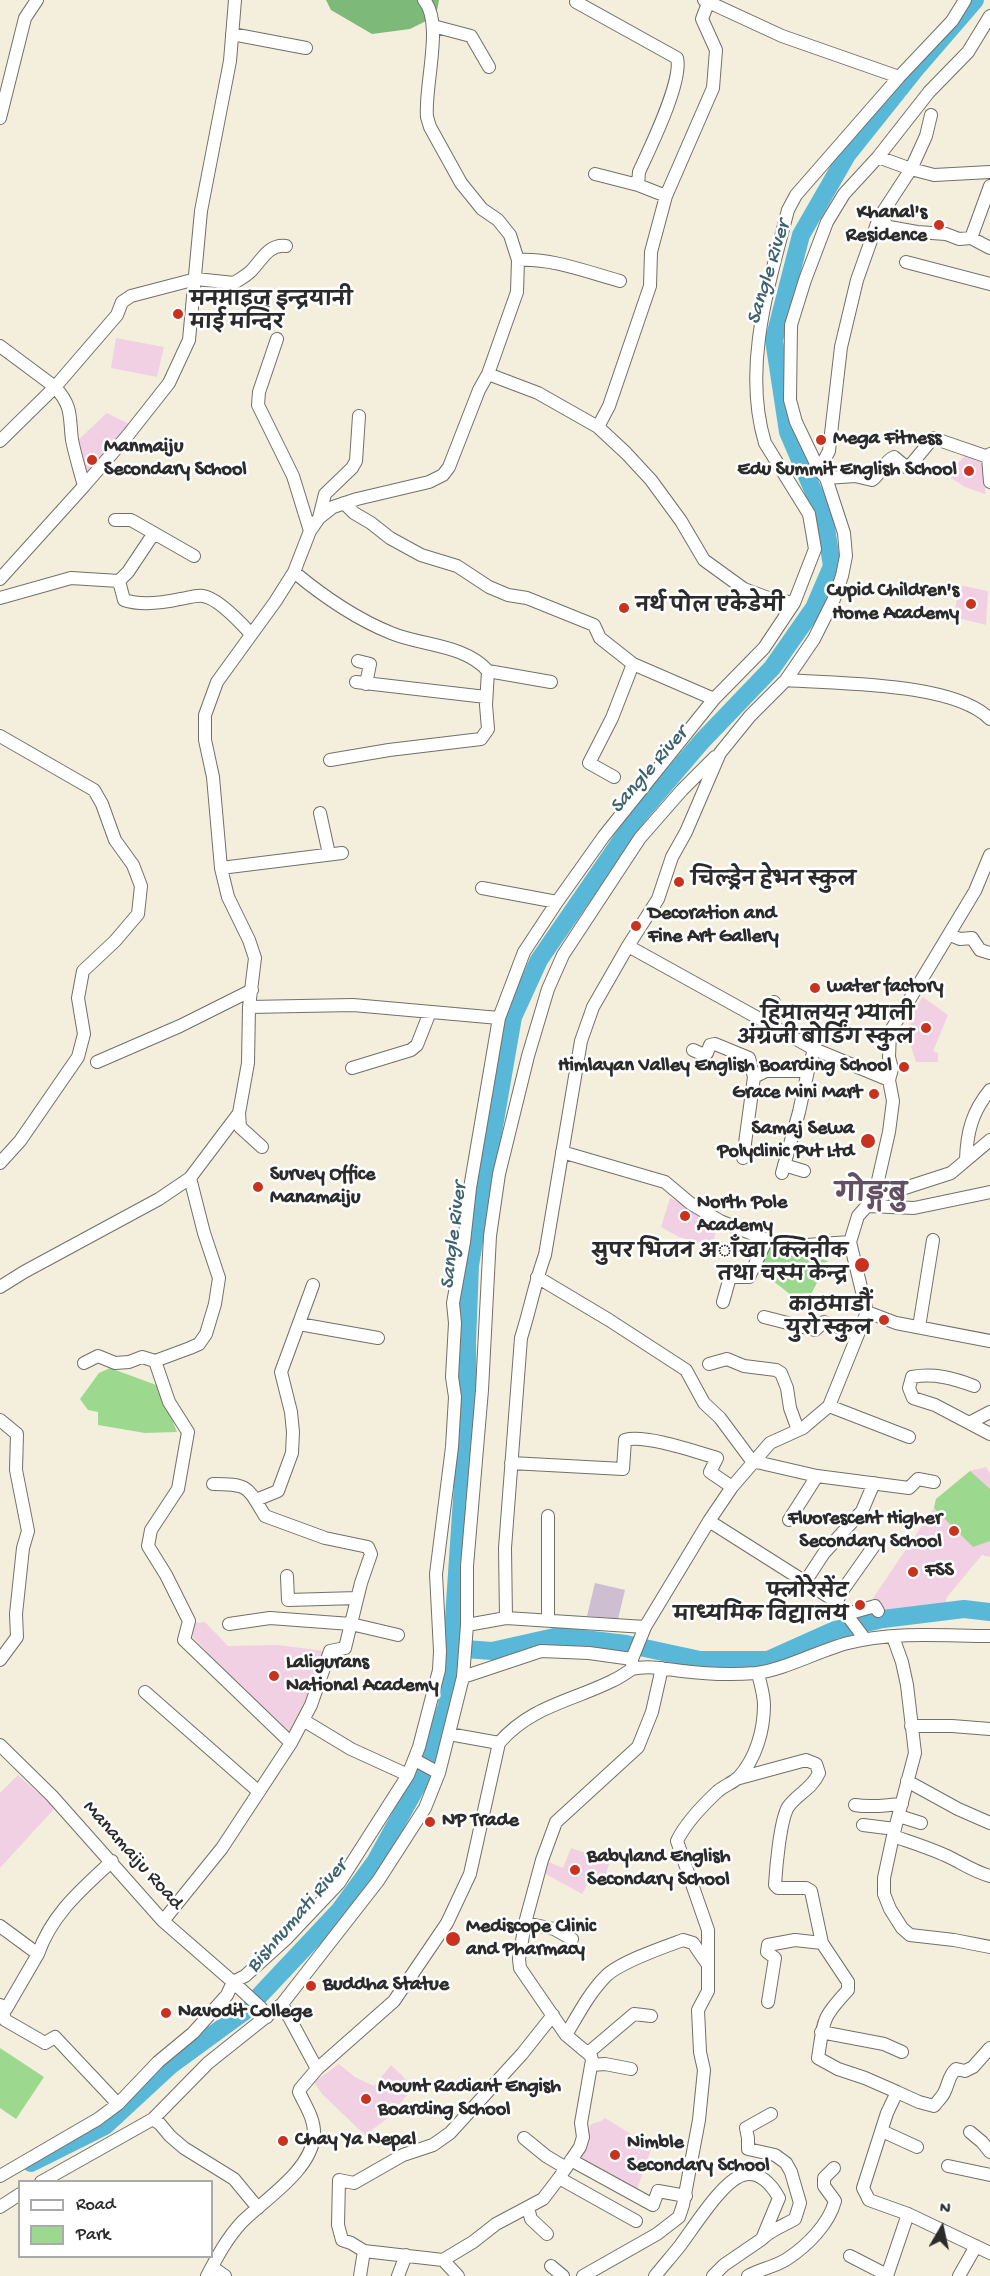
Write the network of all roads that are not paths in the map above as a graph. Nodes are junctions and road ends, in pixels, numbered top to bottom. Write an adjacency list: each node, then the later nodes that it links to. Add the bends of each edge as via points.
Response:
1 (27, 0): 9 (street)
2 (37, 0): 9 (street)
3 (235, 0): 11 (street)
4 (424, 0): 10 (street, via 430,6)
5 (965, 0): 14 (street, via 952,21)
6 (576, 2): 21 (street, via 677,58 672,90 639,172)
7 (706, 2): 14 (street, via 782,36); 23 (street, via 702,19 716,50 713,88)
8 (990, 16): 17 (street, via 968,52 929,92)
9 (25, 18): 16 (street)
10 (433, 26): 13 (street, via 471,36); 28 (street, via 426,107 430,127 461,183 510,235)
11 (232, 34): 12 (street); 30 (street, via 201,211)
12 (306, 48)
13 (489, 67)
14 (899, 77): 54 (street, via 796,195 788,210 762,315 757,386 762,433 809,514 815,549)
15 (931, 115): 18 (street)
16 (0, 118)
17 (878, 157): 18 (street); 41 (street, via 844,194 827,222 791,325 790,400 796,422)
18 (911, 169): 19 (street, via 949,175); 24 (street)
19 (990, 172)
20 (595, 174): 21 (street)
21 (638, 185): 23 (street)
22 (990, 186): 25 (street)
23 (666, 196): 38 (street, via 651,252 650,286 609,406)
24 (879, 218): 25 (street, via 890,227); 41 (street, via 841,347)
25 (971, 238): 27 (street)
26 (286, 246): 30 (street, via 267,251 234,283)
27 (990, 248)
28 (518, 260): 31 (street, via 551,262); 35 (street, via 517,292)
29 (906, 262): 32 (street)
30 (196, 279): 36 (street, via 131,296 122,302 117,315); 43 (street, via 189,340 169,383)
31 (620, 281)
32 (990, 284)
33 (277, 339): 47 (street, via 258,405 293,476)
34 (0, 346): 36 (street)
35 (488, 374): 38 (street, via 538,393); 44 (street, via 443,475)
36 (55, 387): 39 (street); 43 (street, via 64,397 72,418 72,439)
37 (359, 416): 45 (street, via 356,461 325,494)
38 (598, 427): 54 (street, via 651,480 704,560 744,589)
39 (0, 441)
40 (989, 456): 41 (street, via 933,438 909,467 894,457 872,480); 42 (street)
41 (823, 474): 59 (street, via 844,533 846,556 834,599 814,639)
42 (990, 482)
43 (84, 486): 51 (street)
44 (344, 503): 45 (street); 57 (street, via 390,538 421,555 457,566 508,595 527,598 594,625 600,638)
45 (320, 518): 47 (street)
46 (115, 520): 48 (street, via 131,520)
47 (310, 531): 50 (street)
48 (154, 533): 49 (street); 52 (street)
49 (194, 556)
50 (294, 572): 55 (street); 58 (street, via 354,617 393,634 463,654)
51 (0, 579)
52 (119, 581): 53 (street, via 71,578); 55 (street, via 124,600 135,604 205,596)
53 (0, 598)
54 (794, 603): 62 (street, via 764,648)
55 (251, 634): 72 (street, via 218,682 205,716)
56 (358, 661): 61 (street, via 370,664 361,683)
57 (633, 664): 62 (street); 67 (street, via 589,763)
58 (488, 671): 60 (street); 61 (street)
59 (786, 680): 63 (street, via 916,690 961,700); 65 (street)
60 (551, 682)
61 (486, 697): 66 (street, via 488,729 481,739)
62 (714, 699): 74 (street, via 604,836)
63 (990, 718)
64 (0, 736): 98 (street, via 93,790 141,886 138,914 83,971 78,998 84,1034 78,1057 20,1141)
65 (720, 753): 76 (street, via 672,857 658,898); 150 (street, via 681,790 640,838 563,955 531,1045 499,1174 490,1236 467,1566)
66 (330, 760)
67 (614, 777)
68 (320, 813): 70 (street)
69 (342, 853): 70 (street)
70 (329, 854): 72 (street)
71 (990, 855): 75 (street)
72 (221, 868): 78 (street, via 228,897 255,958)
73 (482, 888): 74 (street)
74 (557, 902): 82 (street, via 524,952)
75 (950, 935): 77 (street, via 972,938 980,950); 90 (street, via 890,1032)
76 (628, 946): 83 (street); 95 (street, via 593,1007 581,1041)
77 (990, 953)
78 (252, 990): 80 (street); 86 (street)
79 (774, 1002): 83 (street)
80 (249, 1007): 81 (street, via 353,1005); 92 (street, via 248,1063)
81 (430, 1012): 82 (street); 88 (street, via 417,1045 404,1053)
82 (499, 1018): 169 (street, via 453,1303 452,1446 436,1574 439,1670)
83 (763, 1021): 84 (street)
84 (814, 1048): 87 (street); 90 (street)
85 (693, 1050): 89 (street, via 707,1053 710,1045 715,1044 742,1053 750,1058)
86 (97, 1062)
87 (809, 1066): 89 (street, via 808,1071 766,1071); 99 (street, via 783,1169)
88 (352, 1068)
89 (754, 1077): 96 (street)
90 (890, 1080): 102 (street, via 893,1101 889,1132)
91 (990, 1090): 97 (street, via 973,1116)
92 (239, 1113): 94 (street, via 240,1126); 100 (street)
93 (990, 1140): 97 (street)
94 (262, 1147)
95 (562, 1152): 103 (street, via 665,1182 720,1221); 106 (street, via 545,1255)
96 (743, 1158)
97 (966, 1160): 102 (street, via 951,1173)
98 (0, 1163)
99 (804, 1171)
100 (190, 1178): 108 (street); 117 (street, via 219,1278 215,1304 199,1344)
101 (990, 1192): 102 (street, via 914,1208)
102 (871, 1202): 105 (street, via 858,1216)
103 (767, 1239): 105 (street, via 792,1246); 109 (street, via 749,1277 730,1277)
104 (933, 1240): 113 (street)
105 (850, 1242): 110 (street)
106 (537, 1277): 128 (street, via 686,1370 704,1403); 129 (street, via 521,1338)
107 (313, 1285): 112 (street)
108 (0, 1287)
109 (723, 1302)
110 (867, 1312): 113 (street); 114 (street)
111 (764, 1317): 114 (street, via 816,1330 824,1322)
112 (299, 1324): 115 (street); 135 (street, via 281,1372 291,1412 292,1452 278,1491)
113 (919, 1327): 116 (street)
114 (858, 1334): 121 (street)
115 (378, 1338)
116 (990, 1341)
117 (155, 1361): 118 (street, via 142,1357 115,1363 98,1356); 166 (street, via 169,1402 188,1432 178,1489 151,1530 148,1546 189,1621 184,1640)
118 (84, 1363)
119 (709, 1364): 125 (street, via 727,1359 782,1372)
120 (974, 1386): 124 (street, via 947,1377 921,1376 912,1377 909,1388 913,1398)
121 (829, 1406): 125 (street); 127 (street)
122 (990, 1412): 124 (street)
123 (0, 1420): 156 (street, via 17,1434 16,1470 28,1531 22,1548 16,1637)
124 (969, 1423): 126 (street)
125 (798, 1430): 128 (street, via 770,1443)
126 (990, 1434)
127 (909, 1437)
128 (753, 1461): 130 (street); 134 (street)
129 (511, 1463): 134 (street, via 623,1469 625,1440 640,1440 717,1458 710,1472); 146 (street, via 505,1548)
130 (817, 1476): 132 (street); 137 (street)
131 (934, 1482): 132 (street, via 918,1479 909,1488)
132 (874, 1483): 141 (street, via 862,1511 824,1553)
133 (213, 1484): 135 (street, via 239,1484 252,1492)
134 (732, 1487): 138 (street)
135 (256, 1500): 142 (street, via 265,1516 325,1538 368,1548 371,1554)
136 (548, 1516): 147 (street)
137 (789, 1520)
138 (709, 1521): 141 (street); 151 (street)
139 (876, 1543): 143 (street)
140 (287, 1576): 142 (street, via 288,1600)
141 (805, 1582): 143 (street)
142 (357, 1598): 149 (street)
143 (837, 1602): 145 (street)
144 (878, 1611): 145 (street, via 875,1606)
145 (848, 1615): 153 (street)
146 (506, 1618): 147 (street); 150 (street)
147 (548, 1621): 151 (street)
148 (229, 1624): 149 (street, via 270,1618)
149 (351, 1624): 152 (street); 162 (street, via 345,1648 330,1651)
150 (467, 1630): 159 (street)
151 (643, 1631): 157 (street)
152 (398, 1635)
153 (862, 1636): 155 (street); 160 (street)
154 (990, 1636): 155 (street)
155 (893, 1637): 163 (street, via 907,1685)
156 (0, 1660)
157 (632, 1664): 158 (street); 159 (street, via 589,1653 541,1652); 167 (street, via 615,1680 544,1708)
158 (662, 1668): 160 (street, via 697,1673); 184 (street, via 652,1712 638,1747 556,1822)
159 (463, 1673): 165 (street)
160 (758, 1673): 172 (street, via 764,1703 760,1739)
161 (144, 1692): 174 (street)
162 (303, 1720): 166 (street); 171 (street, via 351,1749)
163 (911, 1726): 164 (street); 173 (street, via 915,1753)
164 (990, 1728)
165 (449, 1734): 167 (street); 170 (street)
166 (291, 1743): 174 (street)
167 (499, 1743): 204 (street, via 470,1874 447,1923 394,2001)
168 (0, 1745): 181 (street, Manamaiju Road)
169 (417, 1761): 170 (street); 171 (street)
170 (437, 1772): 193 (street, via 425,1808 378,1881)
171 (408, 1775): 191 (street, via 339,1883)
172 (736, 1779): 187 (street, via 806,1760 816,1764 819,1773 815,1782 789,1805 775,1886 812,1891); 190 (street, via 719,1790 693,1817 677,1842 708,1930)
173 (907, 1781): 176 (street); 177 (street)
174 (259, 1792): 183 (street, via 222,1848)
175 (855, 1805): 176 (street, via 883,1805)
176 (901, 1810): 178 (street); 180 (street)
177 (990, 1822)
178 (921, 1823)
179 (863, 1824): 180 (street)
180 (894, 1832): 182 (street); 188 (street, via 884,1894 902,1928 910,1935)
181 (112, 1861): 183 (street, Manamaiju Road); 189 (street, via 70,1900 47,1931)
182 (990, 1876)
183 (163, 1921): 191 (street, Manamaiju Road)
184 (525, 1923): 186 (street, via 548,1927); 196 (street, via 520,1968)
185 (0, 1926): 189 (street)
186 (572, 1939)
187 (822, 1943): 192 (street, via 795,1940 768,1945 767,1952 775,1958); 198 (street, via 848,1982 848,1990 826,2014)
188 (990, 1947)
189 (38, 1954): 194 (street)
190 (706, 1962): 199 (street, via 693,1943 683,1940 622,1966 607,1975); 221 (street, via 708,1991 698,2010 704,2070)
191 (237, 1985): 195 (street, Manamaiju Road); 206 (street)
192 (768, 2002)
193 (282, 2004): 195 (street); 204 (street)
194 (3, 2007): 206 (street, via 5,2020 45,2043 55,2037)
195 (264, 2013): 208 (street)
196 (554, 2015): 199 (street); 230 (street, via 450,2133 354,2183 339,2180 338,2225 342,2240)
197 (651, 2016): 202 (street, via 634,2014)
198 (821, 2032): 201 (street, via 884,2044); 205 (street, via 818,2058 824,2064)
199 (566, 2035): 202 (street)
200 (990, 2048): 205 (street, via 973,2067 952,2073 934,2106)
201 (902, 2052)
202 (590, 2059): 203 (street); 216 (street, via 581,2123 583,2137)
203 (631, 2069)
204 (317, 2070): 223 (street, via 299,2092 313,2123 313,2144 293,2177)
205 (897, 2092): 209 (street)
206 (118, 2104): 218 (street, via 98,2120)
207 (771, 2114): 228 (street, via 746,2128 748,2149 775,2155 786,2163 800,2203 795,2219 775,2227)
208 (153, 2119): 219 (street); 223 (street, via 184,2148 234,2179)
209 (882, 2132): 212 (street); 225 (street, via 863,2188 869,2200)
210 (970, 2132): 213 (street)
211 (524, 2138): 216 (street)
212 (918, 2147)
213 (990, 2152)
214 (948, 2166): 217 (street)
215 (834, 2168): 245 (street, via 824,2178 824,2186 835,2201 825,2222 787,2259)
216 (565, 2169): 221 (street, via 653,2205 658,2191); 224 (street, via 543,2199); 226 (street)
217 (990, 2175)
218 (0, 2176)
219 (43, 2180)
220 (18, 2195): 222 (street)
221 (686, 2196): 242 (street, via 679,2217)
222 (0, 2207)
223 (258, 2208): 235 (street, via 242,2222)
224 (528, 2208): 227 (street, via 531,2219); 234 (street, via 496,2224)
225 (908, 2214): 229 (street); 246 (street)
226 (636, 2221)
227 (547, 2234)
228 (762, 2239): 243 (street, via 779,2198 773,2187 757,2175 746,2174 711,2203); 244 (street)
229 (976, 2246): 231 (street); 247 (street)
230 (364, 2251): 232 (street); 238 (street)
231 (990, 2253)
232 (406, 2255): 234 (street); 239 (street)
233 (850, 2256): 246 (street)
234 (443, 2260): 240 (street)
235 (212, 2263): 237 (street)
236 (551, 2266): 241 (street)
237 (225, 2276)
238 (360, 2276)
239 (398, 2276)
240 (458, 2276)
241 (562, 2276)
242 (583, 2276)
243 (655, 2276)
244 (712, 2276)
245 (748, 2276)
246 (887, 2276)
247 (959, 2276)

